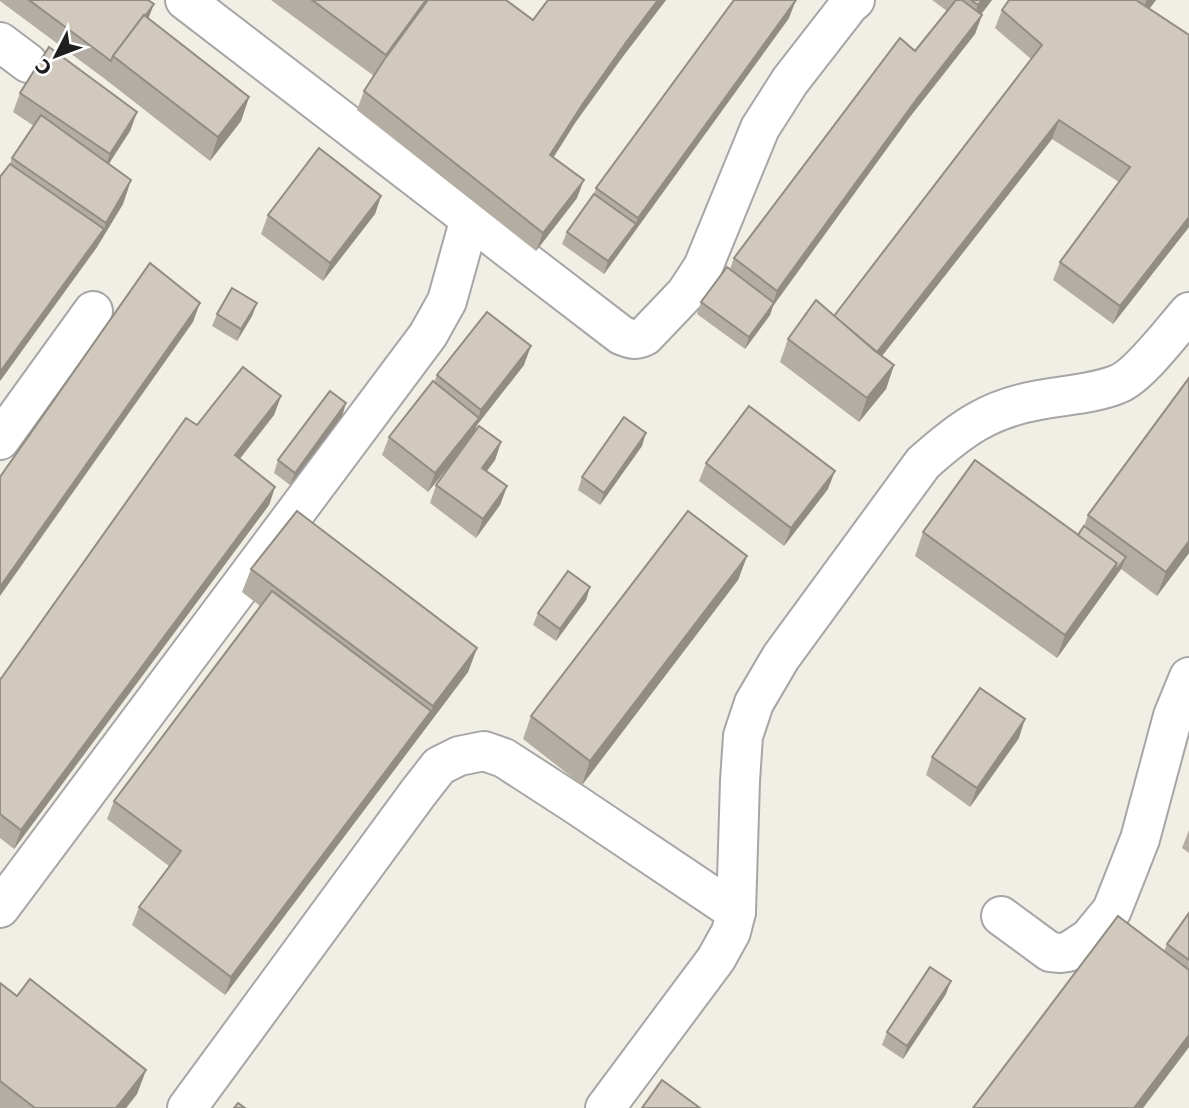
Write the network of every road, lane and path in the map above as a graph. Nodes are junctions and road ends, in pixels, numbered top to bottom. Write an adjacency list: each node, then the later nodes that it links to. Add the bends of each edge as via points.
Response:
1 (185, 0): 3 (lane)
2 (855, 0): 3 (lane, via 790,81 761,128 703,267 686,293 645,336 631,340 621,335)
3 (470, 218): 8 (lane, via 447,301 428,335)
4 (93, 311): 6 (lane)
5 (1189, 312): 9 (lane, via 1134,374 1119,384 1036,400 979,419 923,463 781,657 754,703 743,736)
6 (0, 440)
7 (1189, 677): 10 (lane, via 1173,716 1140,839 1112,910 1089,937 1061,953 1050,952)
8 (0, 908)
9 (737, 912): 11 (lane, via 504,758 484,751 459,756 439,766 418,793); 12 (lane, via 732,932 716,959)
10 (1001, 916)
11 (187, 1108)
12 (605, 1108)

